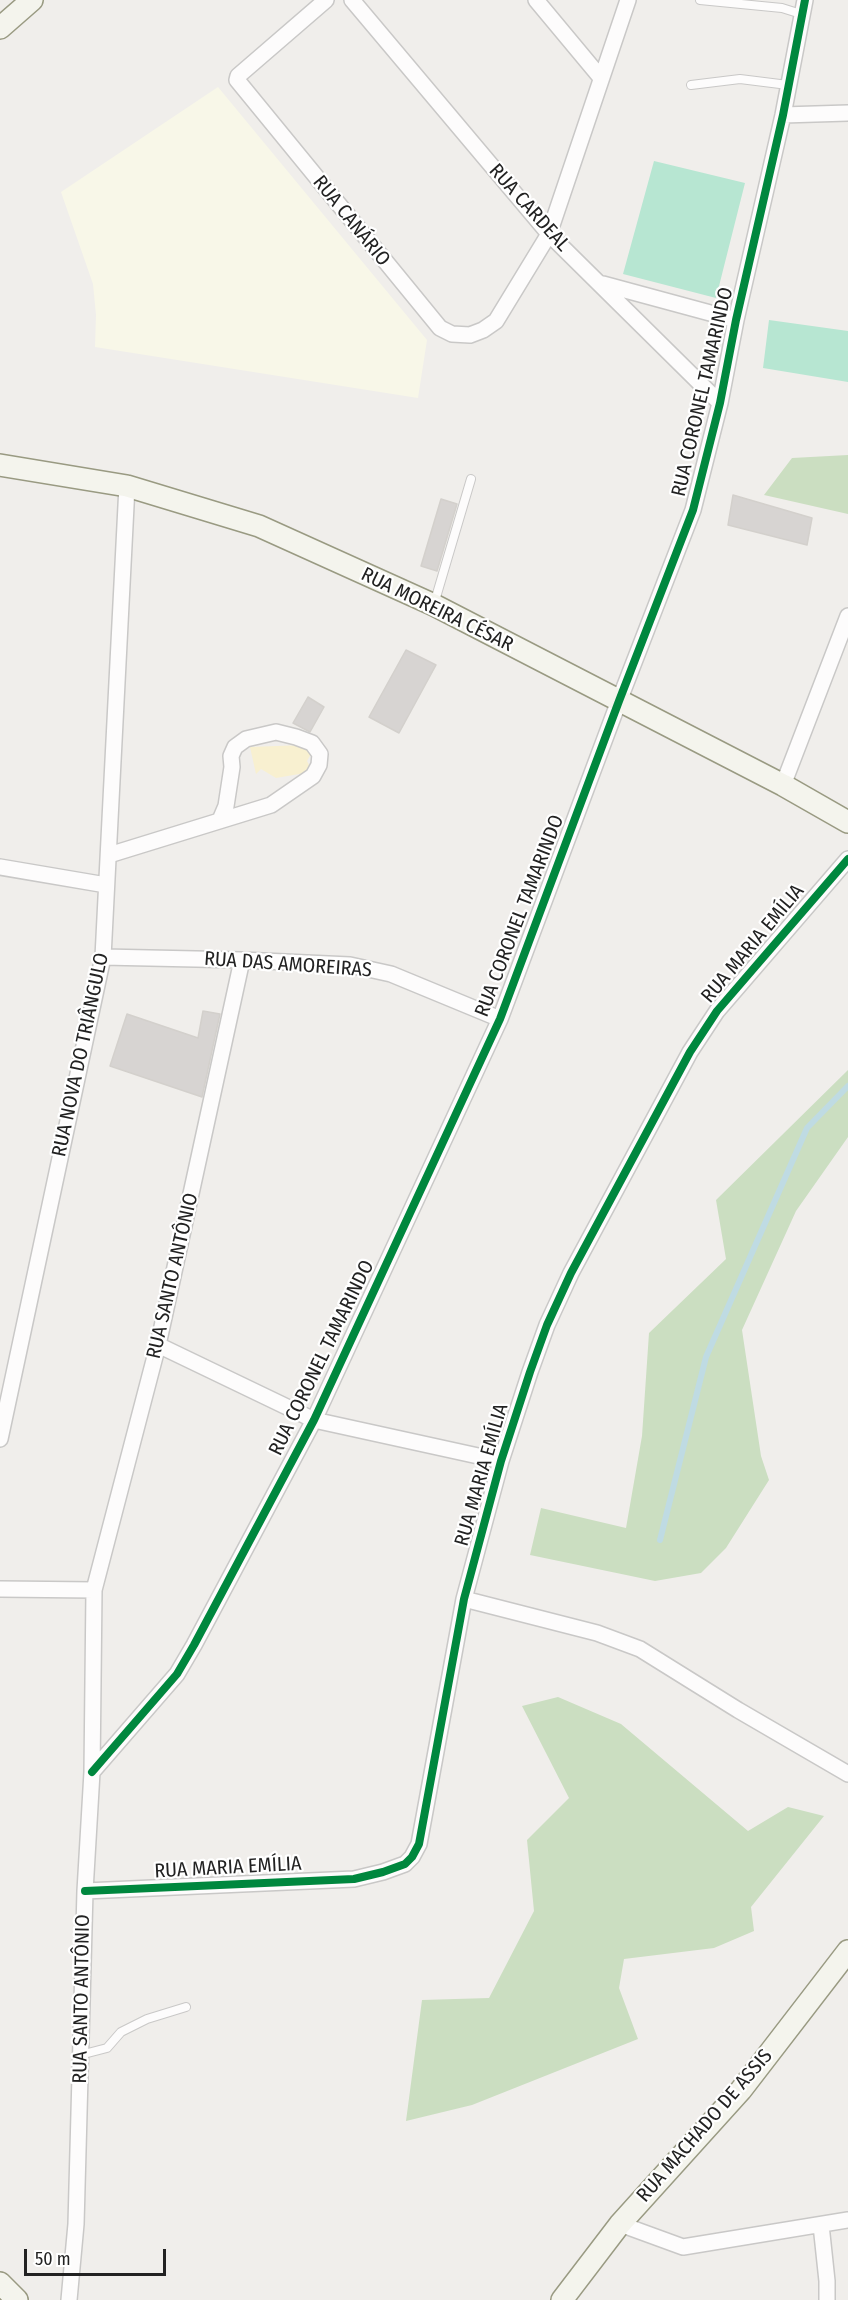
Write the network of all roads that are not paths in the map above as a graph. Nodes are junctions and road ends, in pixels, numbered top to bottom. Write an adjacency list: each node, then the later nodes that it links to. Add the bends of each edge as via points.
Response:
1 (32, 0): 8 (street)
2 (326, 0): 14 (street, RUA CANÁRIO, via 237,80 440,328 452,334 470,335 496,321)
3 (352, 0): 14 (street, RUA CARDEAL)
4 (536, 0): 9 (street)
5 (628, 0): 9 (street)
6 (700, 0): 7 (lane)
7 (803, 7): 11 (street, RUA CORONEL TAMARINDO)
8 (0, 28)
9 (601, 78): 14 (street)
10 (692, 85): 11 (lane, via 740,79)
11 (788, 85): 13 (street, RUA CORONEL TAMARINDO)
12 (848, 113): 13 (street)
13 (783, 115): 16 (street, RUA CORONEL TAMARINDO)
14 (549, 234): 15 (street, RUA CARDEAL)
15 (600, 283): 16 (street); 17 (street, RUA CARDEAL)
16 (736, 320): 17 (street, RUA CORONEL TAMARINDO)
17 (720, 403): 23 (street, RUA CORONEL TAMARINDO, via 693,510)
18 (0, 465): 20 (street, RUA MOREIRA CÉSAR)
19 (471, 479): 21 (lane)
20 (127, 486): 21 (street, RUA MOREIRA CÉSAR, via 259,526); 27 (street, RUA NOVA DO TRIÂNGULO)
21 (434, 605): 23 (street, RUA MOREIRA CÉSAR)
22 (848, 616): 24 (street)
23 (619, 701): 24 (street, RUA MOREIRA CÉSAR); 33 (street, RUA CORONEL TAMARINDO)
24 (783, 785): 26 (street, RUA MOREIRA CÉSAR)
25 (220, 820): 25 (street, via 271,805 313,776 320,754 312,743 276,732 246,738 235,747 226,806); 27 (street)
26 (848, 822)
27 (108, 855): 30 (street, RUA NOVA DO TRIÂNGULO)
28 (848, 859): 37 (street, RUA MARIA EMÍLIA, via 717,1011 690,1052 552,1314)
29 (0, 867): 30 (street)
30 (106, 885): 31 (street, RUA NOVA DO TRIÂNGULO)
31 (104, 957): 32 (street, RUA DAS AMOREIRAS); 36 (street, RUA NOVA DO TRIÂNGULO)
32 (242, 960): 33 (street, RUA DAS AMOREIRAS, via 350,965 391,974); 34 (street, RUA SANTO ANTÔNIO)
33 (500, 1019): 35 (street, RUA CORONEL TAMARINDO)
34 (158, 1344): 35 (street); 39 (street, RUA SANTO ANTÔNIO)
35 (314, 1420): 37 (street); 41 (street, RUA CORONEL TAMARINDO, via 195,1646 177,1674)
36 (0, 1439)
37 (501, 1461): 40 (street, RUA MARIA EMÍLIA)
38 (0, 1589): 39 (street)
39 (94, 1590): 41 (street, RUA SANTO ANTÔNIO)
40 (464, 1599): 42 (street, via 597,1633 640,1649); 43 (street, RUA MARIA EMÍLIA, via 419,1844 405,1864 354,1879)
41 (92, 1772): 43 (street, RUA SANTO ANTÔNIO)
42 (848, 1774)
43 (85, 1891): 46 (street, RUA SANTO ANTÔNIO)
44 (848, 1951): 48 (street, RUA MACHADO DE ASSIS, via 741,2090)
45 (186, 2007): 46 (lane, via 121,2032 108,2048)
46 (80, 2055): 52 (street, RUA SANTO ANTÔNIO, via 76,2224)
47 (848, 2220): 49 (street)
48 (620, 2224): 49 (street, via 683,2247); 53 (street, RUA MACHADO DE ASSIS)
49 (821, 2225): 54 (street)
50 (0, 2283): 51 (street)
51 (17, 2300)
52 (69, 2300)
53 (562, 2300)
54 (827, 2300)

